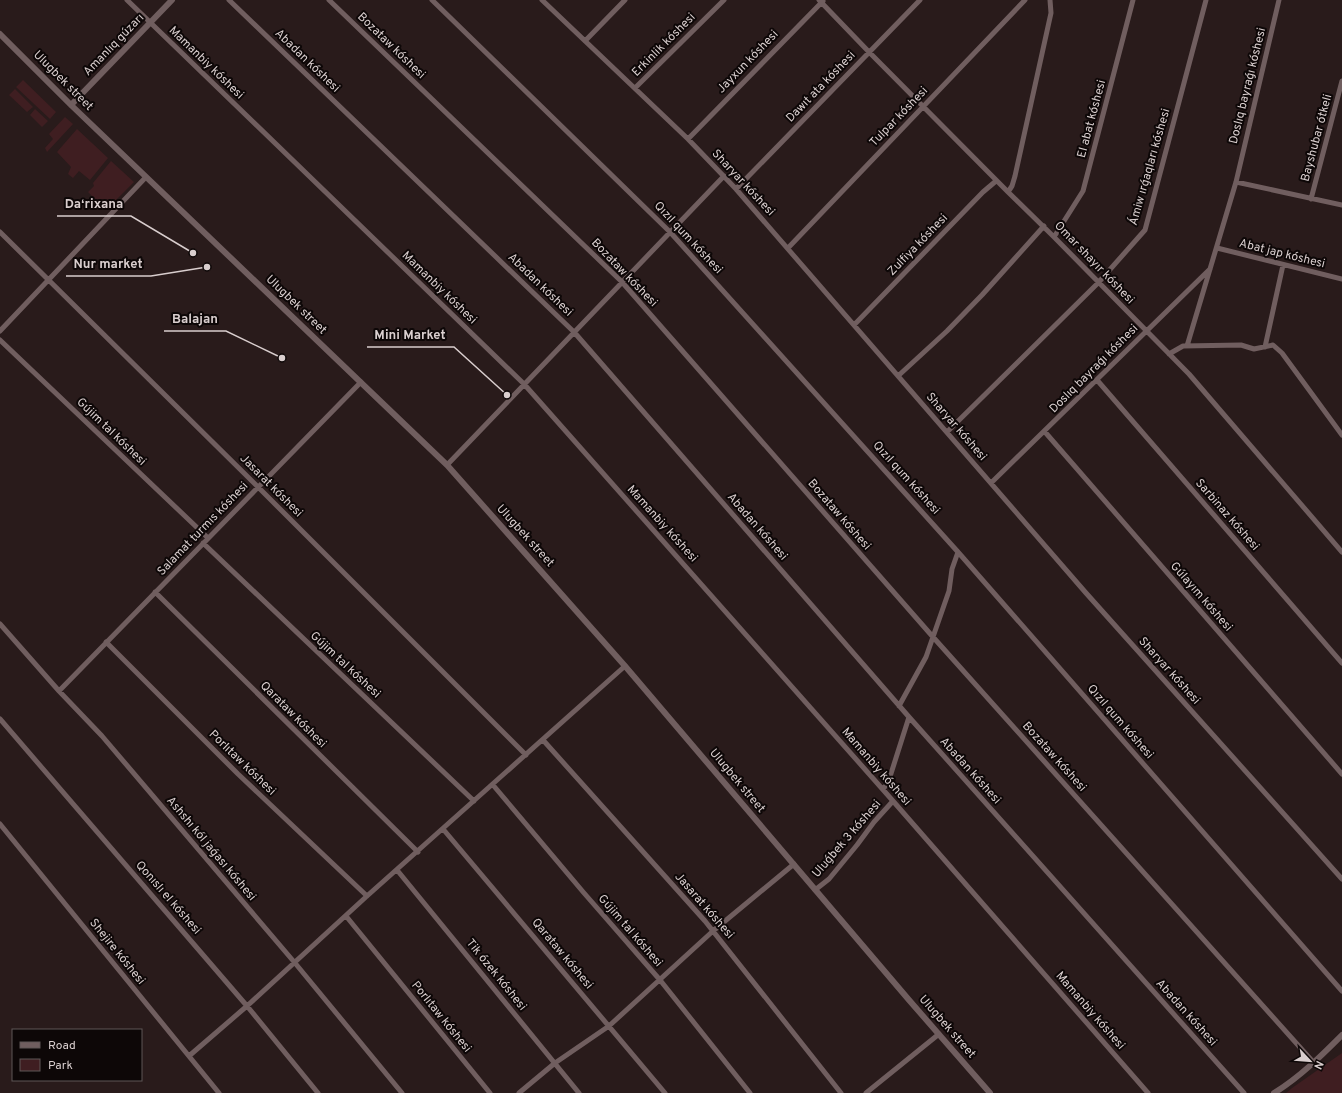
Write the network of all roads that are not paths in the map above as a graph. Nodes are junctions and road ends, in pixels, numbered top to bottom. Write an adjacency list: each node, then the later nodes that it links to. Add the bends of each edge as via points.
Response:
1 (127, 0): 16 (street, Mamanbiy kóshesi)
2 (172, 0): 16 (street, Amanlıq gúzarı)
3 (229, 0): 48 (street, Abadan kóshesi)
4 (329, 0): 43 (street, Bozataw kóshesi)
5 (432, 0): 35 (street, Qızıl qum kóshesi)
6 (542, 0): 18 (street, Sharyar kóshesi)
7 (626, 0): 18 (street)
8 (724, 0): 21 (street, Erkinlik kóshesi)
9 (920, 0): 19 (street, Dawıt ata kóshesi)
10 (1025, 0): 23 (street, Tulpar kóshesi)
11 (1050, 0): 30 (street, via 1051,13 1012,186)
12 (1133, 0): 36 (street, El abat kóshesi, via 1083,191)
13 (1206, 0): 44 (street, Ámiw ırǵaqları kóshesi, via 1145,230)
14 (1280, 0): 28 (street, Doslıq bayraǵı kóshesi)
15 (821, 1): 19 (street, Omar shayır kóshesi); 24 (street, Jayxun kóshesi)
16 (150, 23): 22 (street, Amanlıq gúzarı); 56 (street, Mamanbiy kóshesi)
17 (0, 34): 22 (street, Ulugbek street)
18 (585, 41): 21 (street, Sharyar kóshesi)
19 (869, 52): 23 (street, Omar shayır kóshesi); 29 (street, Dawıt ata kóshesi)
20 (1342, 81): 31 (street, Bayshubar ótkeli)
21 (635, 88): 24 (street, Sharyar kóshesi)
22 (71, 106): 26 (street, Ulugbek street)
23 (923, 106): 27 (street, Omar shayır kóshesi); 37 (street, Tulpar kóshesi)
24 (688, 139): 25 (street, Sharyar kóshesi)
25 (724, 176): 29 (street, Sharyar kóshesi); 35 (street)
26 (146, 177): 42 (street); 55 (street, Ulugbek street)
27 (996, 180): 30 (street, Omar shayır kóshesi); 45 (street, Zulfiya kóshesi)
28 (1236, 182): 31 (street); 38 (street, Doslıq bayraǵı kóshesi)
29 (736, 189): 37 (street, Sharyar kóshesi)
30 (1008, 192): 33 (street, Omar shayır kóshesi)
31 (1311, 199): 32 (street)
32 (1342, 205)
33 (1044, 226): 36 (street, Omar shayır kóshesi); 53 (street, via 982,296)
34 (0, 232): 42 (street, Jasarat kóshesi)
35 (670, 232): 43 (street); 65 (street, Qızıl qum kóshesi)
36 (1054, 237): 44 (street, Omar shayır kóshesi)
37 (788, 248): 45 (street, Sharyar kóshesi)
38 (1217, 248): 39 (street, Abat jap kóshesi); 40 (street, Doslıq bayraǵı kóshesi)
39 (1283, 265): 41 (street, Abat jap kóshesi); 51 (street)
40 (1210, 268): 47 (street, Doslıq bayraǵı kóshesi); 50 (street, Doslıq bayraǵı kóshesi)
41 (1342, 279)
42 (49, 280): 46 (street); 62 (street, Jasarat kóshesi)
43 (622, 282): 48 (street); 69 (street, Bozataw kóshesi)
44 (1098, 283): 47 (street, Omar shayır kóshesi); 57 (street, Ámiw ırǵaqları kóshesi)
45 (854, 325): 53 (street, Sharyar kóshesi)
46 (0, 331)
47 (1147, 331): 52 (street, Omar shayır kóshesi); 54 (street, Doslıq bayraǵı kóshesi)
48 (574, 332): 56 (street); 74 (street, Abadan kóshesi)
49 (0, 340): 63 (street, Gújim tal kóshesi)
50 (1187, 346): 51 (street, via 1225,344 1254,349); 52 (street)
51 (1265, 347): 59 (street, via 1273,345 1282,353)
52 (1168, 354): 66 (street, Omar shayır kóshesi, via 1189,374)
53 (898, 376): 57 (street, Sharyar kóshesi)
54 (1097, 380): 58 (street, Doslıq bayraǵı kóshesi); 71 (street, Sarbinaz kóshesi)
55 (361, 382): 60 (street, Ulugbek street); 62 (street, Salamat turmıs kóshesi)
56 (524, 384): 60 (street); 81 (street, Mamanbiy kóshesi)
57 (947, 432): 61 (street, Sharyar kóshesi)
58 (1045, 432): 61 (street, Doslıq bayraǵı kóshesi); 79 (street, Gúlayım kóshesi)
59 (1342, 435)
60 (447, 465): 72 (street, Ulugbek street)
61 (991, 483): 89 (street, Sharyar kóshesi)
62 (258, 487): 63 (street, Salamat turmıs kóshesi); 78 (street, Jasarat kóshesi)
63 (208, 538): 64 (street, Salamat turmıs kóshesi)
64 (203, 543): 67 (street, Salamat turmıs kóshesi); 82 (street, Gújim tal kóshesi)
65 (958, 552): 69 (street, via 952,569 949,591); 96 (street, Qızıl qum kóshesi)
66 (1342, 552)
67 (155, 592): 70 (street, Salamat turmıs kóshesi); 86 (street, Qarataw kóshesi)
68 (0, 624): 73 (street, Ashshı kól jaǵası kóshesi)
69 (933, 637): 74 (street, via 926,658); 103 (street, Bozataw kóshesi)
70 (106, 642): 73 (street, Salamat turmıs kóshesi); 91 (street, Porlıtaw kóshesi, via 238,774)
71 (1342, 663)
72 (626, 666): 77 (street); 87 (street, Ulugbek street)
73 (59, 691): 94 (street, Ashshı kól jaǵası kóshesi, via 102,736)
74 (899, 706): 75 (street, Abadan kóshesi)
75 (909, 717): 81 (street, Uluǵbek 3 kóshesi, via 888,783); 116 (street, Abadan kóshesi)
76 (0, 719): 97 (street, Qonıslı el kóshesi)
77 (542, 740): 78 (street); 93 (street, Jasarat kóshesi)
78 (526, 755): 80 (street)
79 (1342, 774)
80 (493, 785): 82 (street); 95 (street, Gújim tal kóshesi)
81 (883, 789): 83 (street, Mamanbiy kóshesi)
82 (474, 801): 85 (street)
83 (893, 801): 90 (street, Uluǵbek 3 kóshesi, via 829,879); 115 (street, Mamanbiy kóshesi)
84 (0, 824): 101 (street, Shejire kóshesi)
85 (443, 829): 86 (street); 98 (street, Qarataw kóshesi)
86 (418, 852): 88 (street)
87 (794, 864): 90 (street, Ulugbek street); 93 (street)
88 (398, 870): 91 (street); 102 (street, Tik ózek kóshesi)
89 (1342, 880)
90 (815, 890): 99 (street, Ulugbek street)
91 (367, 896): 92 (street)
92 (346, 916): 94 (street); 107 (street, Porlıtaw kóshesi)
93 (713, 931): 95 (street); 112 (street, Jasarat kóshesi)
94 (295, 963): 97 (street); 106 (street, Ashshı kól jaǵası kóshesi)
95 (660, 980): 98 (street); 111 (street, Gújim tal kóshesi)
96 (1342, 992)
97 (247, 1006): 101 (street); 105 (street, Qonıslı el kóshesi)
98 (609, 1026): 102 (street); 110 (street, Qarataw kóshesi)
99 (939, 1034): 113 (street); 114 (street, Ulugbek street)
100 (1342, 1035): 103 (street)
101 (189, 1056): 104 (street, Shejire kóshesi)
102 (555, 1063): 108 (street); 109 (street, Tik ózek kóshesi)
103 (1314, 1063): 117 (street)
104 (219, 1093)
105 (318, 1093)
106 (402, 1093)
107 (490, 1093)
108 (519, 1093)
109 (579, 1093)
110 (665, 1093)
111 (750, 1093)
112 (841, 1093)
113 (866, 1093)
114 (990, 1093)
115 (1148, 1093)
116 (1244, 1093)
117 (1274, 1093)

